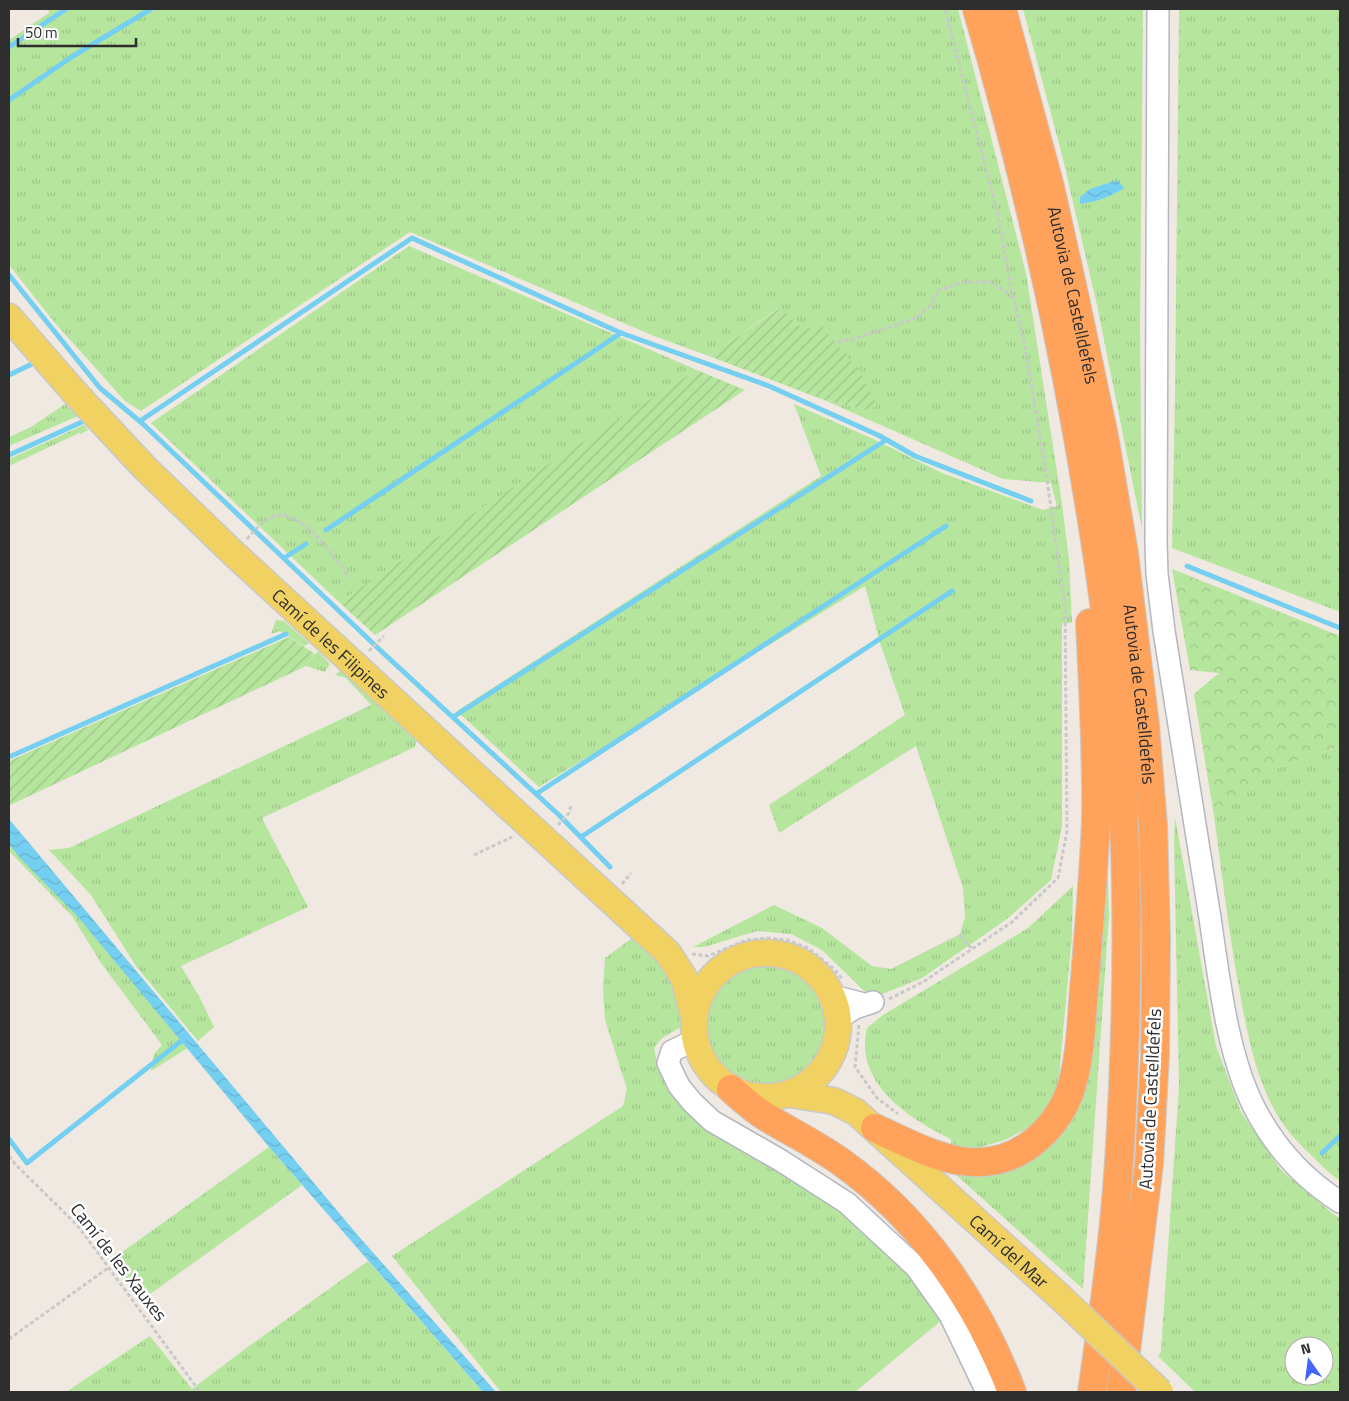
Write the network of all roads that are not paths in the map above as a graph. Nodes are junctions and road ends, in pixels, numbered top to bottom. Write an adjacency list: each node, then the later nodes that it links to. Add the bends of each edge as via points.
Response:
1 (977, 9): 5 (highway, Autovia de Castelldefels, via 1028,195)
2 (1002, 9): 19 (highway, Autovia de Castelldefels, via 1050,187 1104,436 1124,553 1146,735 1153,825 1155,1055 1150,1164)
3 (1158, 9): 15 (street, via 1156,542 1164,631 1217,965 1237,1064 1254,1108 1275,1142 1303,1173)
4 (9, 317): 6 (main road, Camí de les Filipines, via 75,393 232,552)
5 (1078, 434): 14 (highway, via 1081,527 1092,670 1096,820 1078,1053 1069,1093 1051,1125 1030,1146 986,1162 958,1162 939,1157); 18 (highway, Autovia de Castelldefels, via 1106,614 1117,722 1124,823 1126,936 1118,1165 1106,1297)
6 (668, 952): 7 (main road, via 698,964); 10 (main road, via 684,978)
7 (729, 962): 9 (main road, via 760,953 785,955 798,960 819,975); 10 (main road, via 706,983)
8 (869, 1003): 9 (street, via 848,1012)
9 (835, 1008): 11 (main road, via 837,1043)
10 (694, 1028): 12 (main road, via 700,1054 711,1072); 16 (street, via 672,1051 668,1064 679,1086 712,1121 847,1203 916,1268 950,1315)
11 (834, 1051): 13 (main road, via 813,1082); 14 (main road, Camí del Mar, via 841,1078)
12 (731, 1089): 13 (main road, via 760,1097); 17 (highway, via 766,1117 842,1162 888,1201 920,1234 979,1318)
13 (790, 1094): 14 (main road, Camí del Mar, via 834,1100)
14 (866, 1120): 20 (main road, Camí del Mar, bridge)
15 (1340, 1202)
16 (987, 1392)
17 (1012, 1392)
18 (1092, 1392)
19 (1121, 1392)
20 (1160, 1392)

